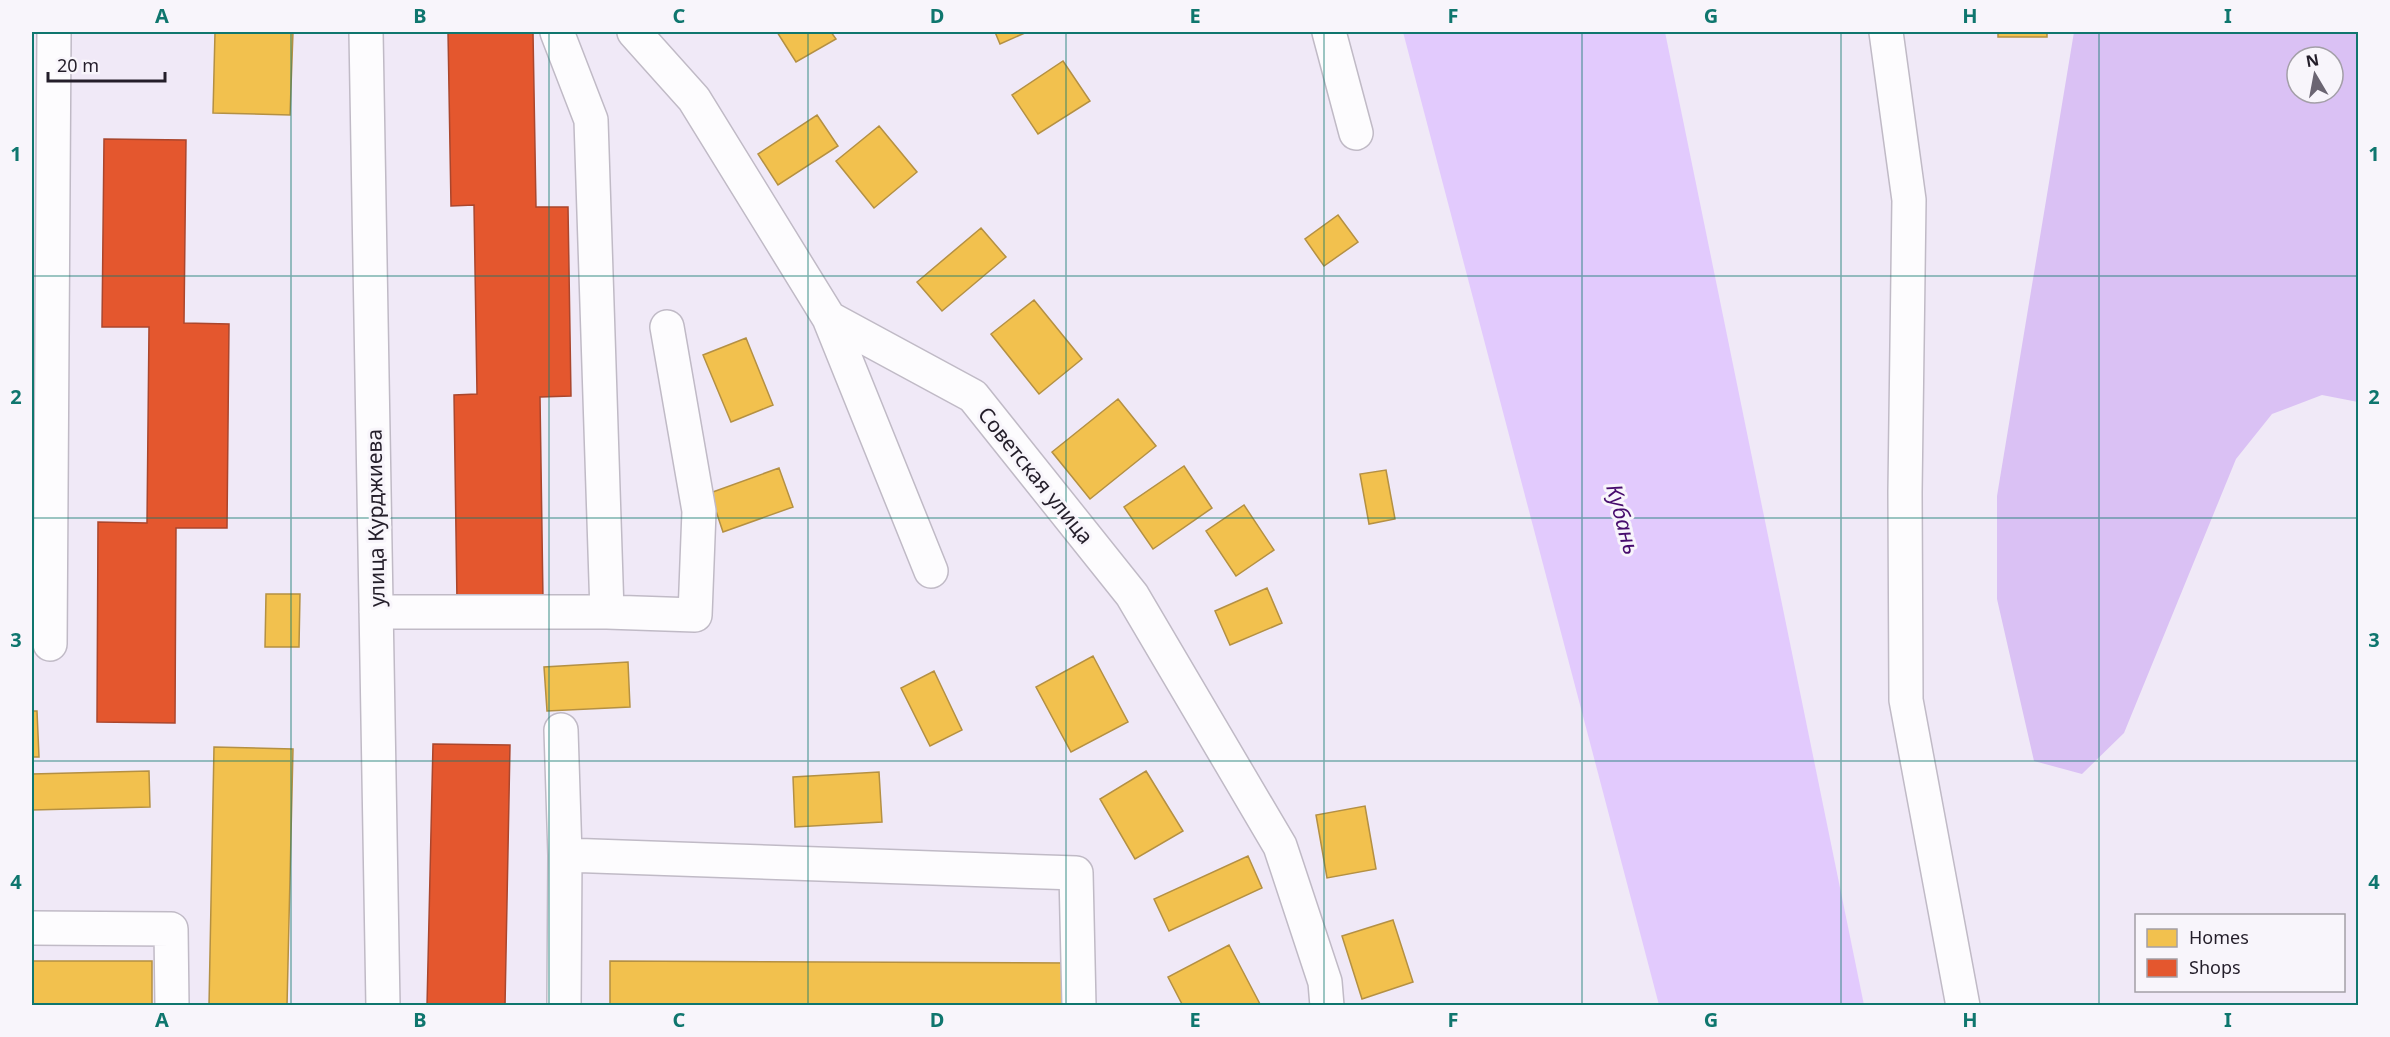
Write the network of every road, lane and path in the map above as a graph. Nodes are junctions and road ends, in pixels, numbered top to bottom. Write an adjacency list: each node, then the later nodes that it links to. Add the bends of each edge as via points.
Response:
1 (54, 32): 13 (street)
2 (366, 32): 11 (street, улица Курджиева)
3 (557, 32): 12 (street, via 591,120)
4 (634, 32): 8 (street, Советская улица, via 694,99)
5 (1329, 32): 7 (street)
6 (1887, 32): 22 (street, via 1909,200 1906,700)
7 (1356, 134)
8 (829, 318): 10 (street); 21 (street, Советская улица, via 973,396 1132,596 1280,846 1325,982)
9 (667, 327): 12 (street, via 699,511 695,615)
10 (931, 570)
11 (376, 612): 12 (street); 18 (street, улица Курджиева)
12 (607, 612)
13 (50, 644)
14 (561, 730): 15 (street)
15 (565, 855): 19 (street); 20 (street, via 1076,873)
16 (32, 928): 17 (street, via 171,929)
17 (172, 1005)
18 (383, 1005)
19 (564, 1005)
20 (1079, 1005)
21 (1327, 1005)
22 (1963, 1005)

